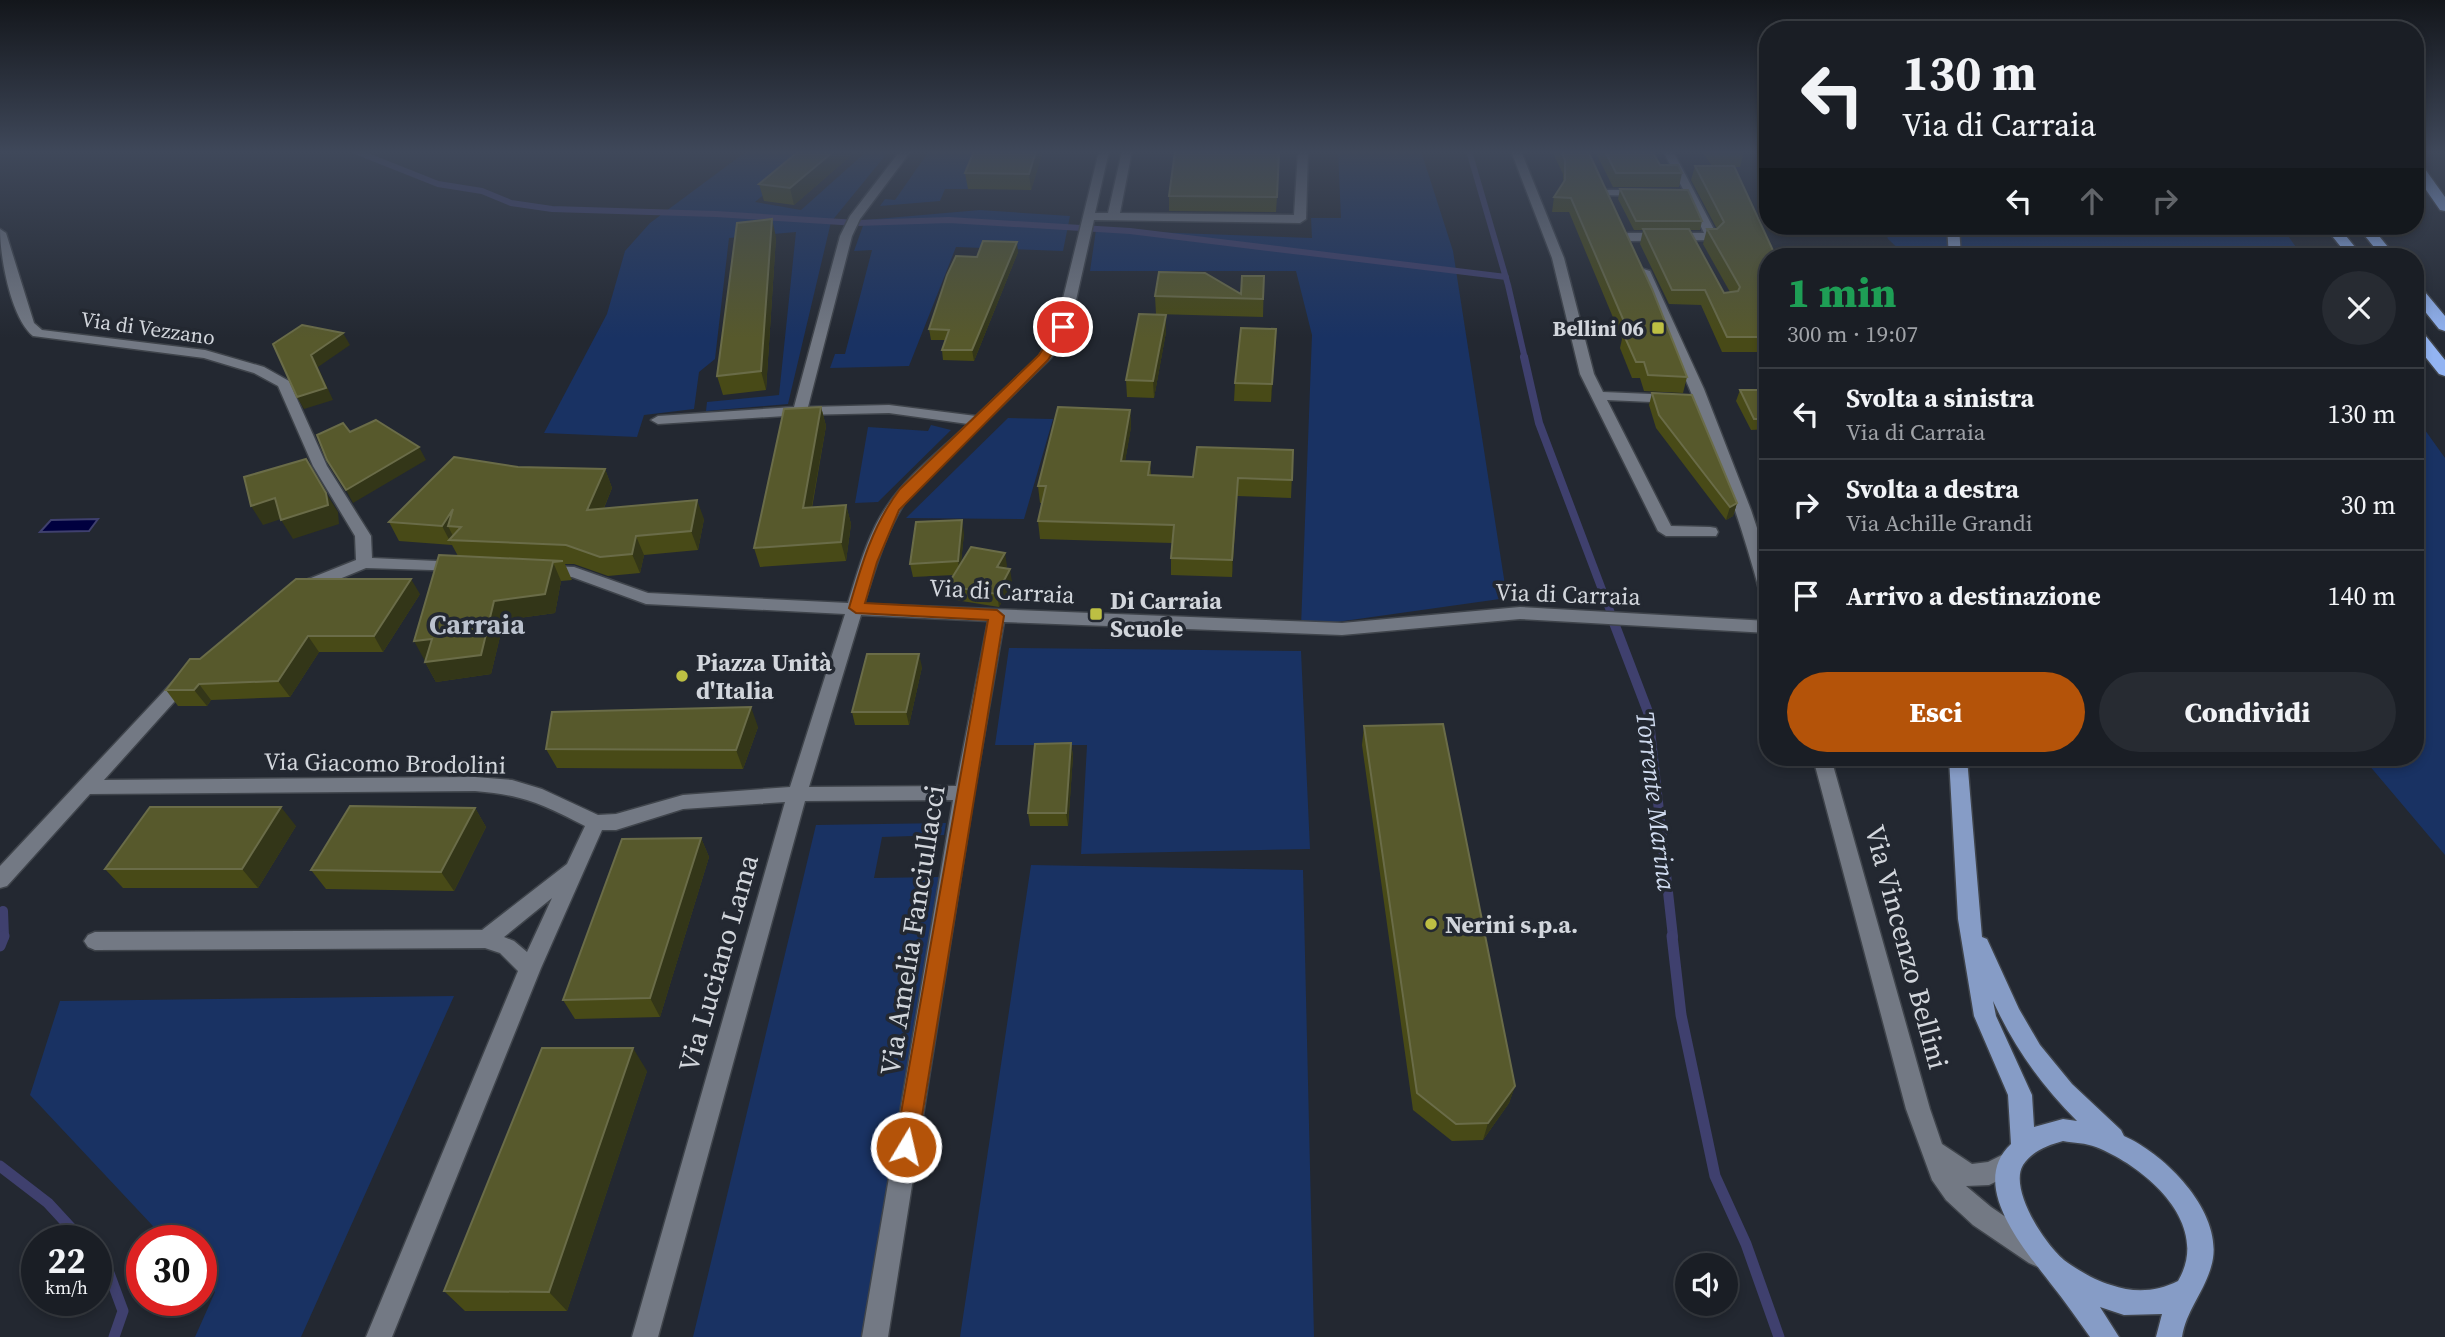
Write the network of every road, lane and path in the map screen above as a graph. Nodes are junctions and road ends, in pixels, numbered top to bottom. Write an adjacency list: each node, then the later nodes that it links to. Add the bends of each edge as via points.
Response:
1 (858, 213): 15 (street, via 846,236)
2 (1089, 213): 7 (street, Via Luciano Lama)
3 (1300, 213): 6 (street, via 1300,219)
4 (1540, 213): 13 (street, via 1558,258 1587,374)
5 (1700, 213): 14 (street, via 1712,237 1694,243 1625,231)
6 (1113, 216): 7 (street)
7 (1087, 220): 17 (street, Via Luciano Lama, via 1056,343)
8 (0, 233): 20 (street, Via di Vezzano, via 28,325 38,333 205,354 259,370 284,384 320,466 363,536)
9 (2424, 300): 10 (highway)
10 (2445, 326)
11 (2424, 344): 12 (highway)
12 (2445, 371)
13 (1600, 396): 14 (street); 18 (street, via 1666,531)
14 (1704, 401): 19 (street)
15 (800, 411): 16 (street); 17 (street, via 889,409)
16 (658, 420)
17 (981, 421): 24 (street, Via Luciano Lama, via 892,509 869,562)
18 (1710, 532)
19 (1759, 556)
20 (364, 563): 21 (street); 23 (street)
21 (476, 568)
22 (532, 570): 24 (street, Via di Carraia, via 574,572 646,598)
23 (290, 595)
24 (856, 608): 25 (street, Via di Carraia); 32 (street, Via Luciano Lama)
25 (997, 616): 26 (street, Via di Carraia, via 1342,629 1520,613); 31 (street, Via Amelia Fanciullacci)
26 (1759, 626)
27 (197, 666): 30 (street)
28 (1824, 766): 41 (street, Via Vincenzo Bellini)
29 (1958, 766): 36 (main road)
30 (89, 787): 33 (street, Via Giacomo Brodolini, via 500,786 542,796); 35 (street)
31 (964, 793): 32 (street); 47 (street, Via Amelia Fanciullacci)
32 (798, 794): 33 (street, via 682,802 616,822); 46 (street, Via Luciano Lama)
33 (596, 823): 34 (street)
34 (572, 870): 37 (street); 39 (street)
35 (0, 880)
36 (1968, 919): 40 (main road, via 2022,1037 2045,1071); 42 (main road, Via Vincenzo Bellini, via 1985,1016 2020,1095)
37 (486, 939): 38 (street); 39 (street, via 507,947)
38 (95, 941)
39 (530, 968): 45 (street)
40 (2125, 1147): 42 (main road, via 2067,1130 2043,1134); 44 (main road, via 2175,1189 2193,1217 2202,1244 2200,1268)
41 (1933, 1151): 42 (street, via 1964,1175 1984,1177); 43 (street, Via Vincenzo Bellini, via 1940,1172 1955,1192)
42 (2018, 1153): 43 (main road, Via Vincenzo Bellini, via 2009,1185 2015,1211 2029,1238)
43 (2052, 1264): 44 (main road, Via Vincenzo Bellini, via 2081,1286 2112,1300 2170,1301); 48 (main road, Via Vincenzo Bellini)
44 (2190, 1289): 49 (main road, via 2172,1313)
45 (379, 1337)
46 (645, 1337)
47 (874, 1337)
48 (2106, 1337)
49 (2169, 1337)

